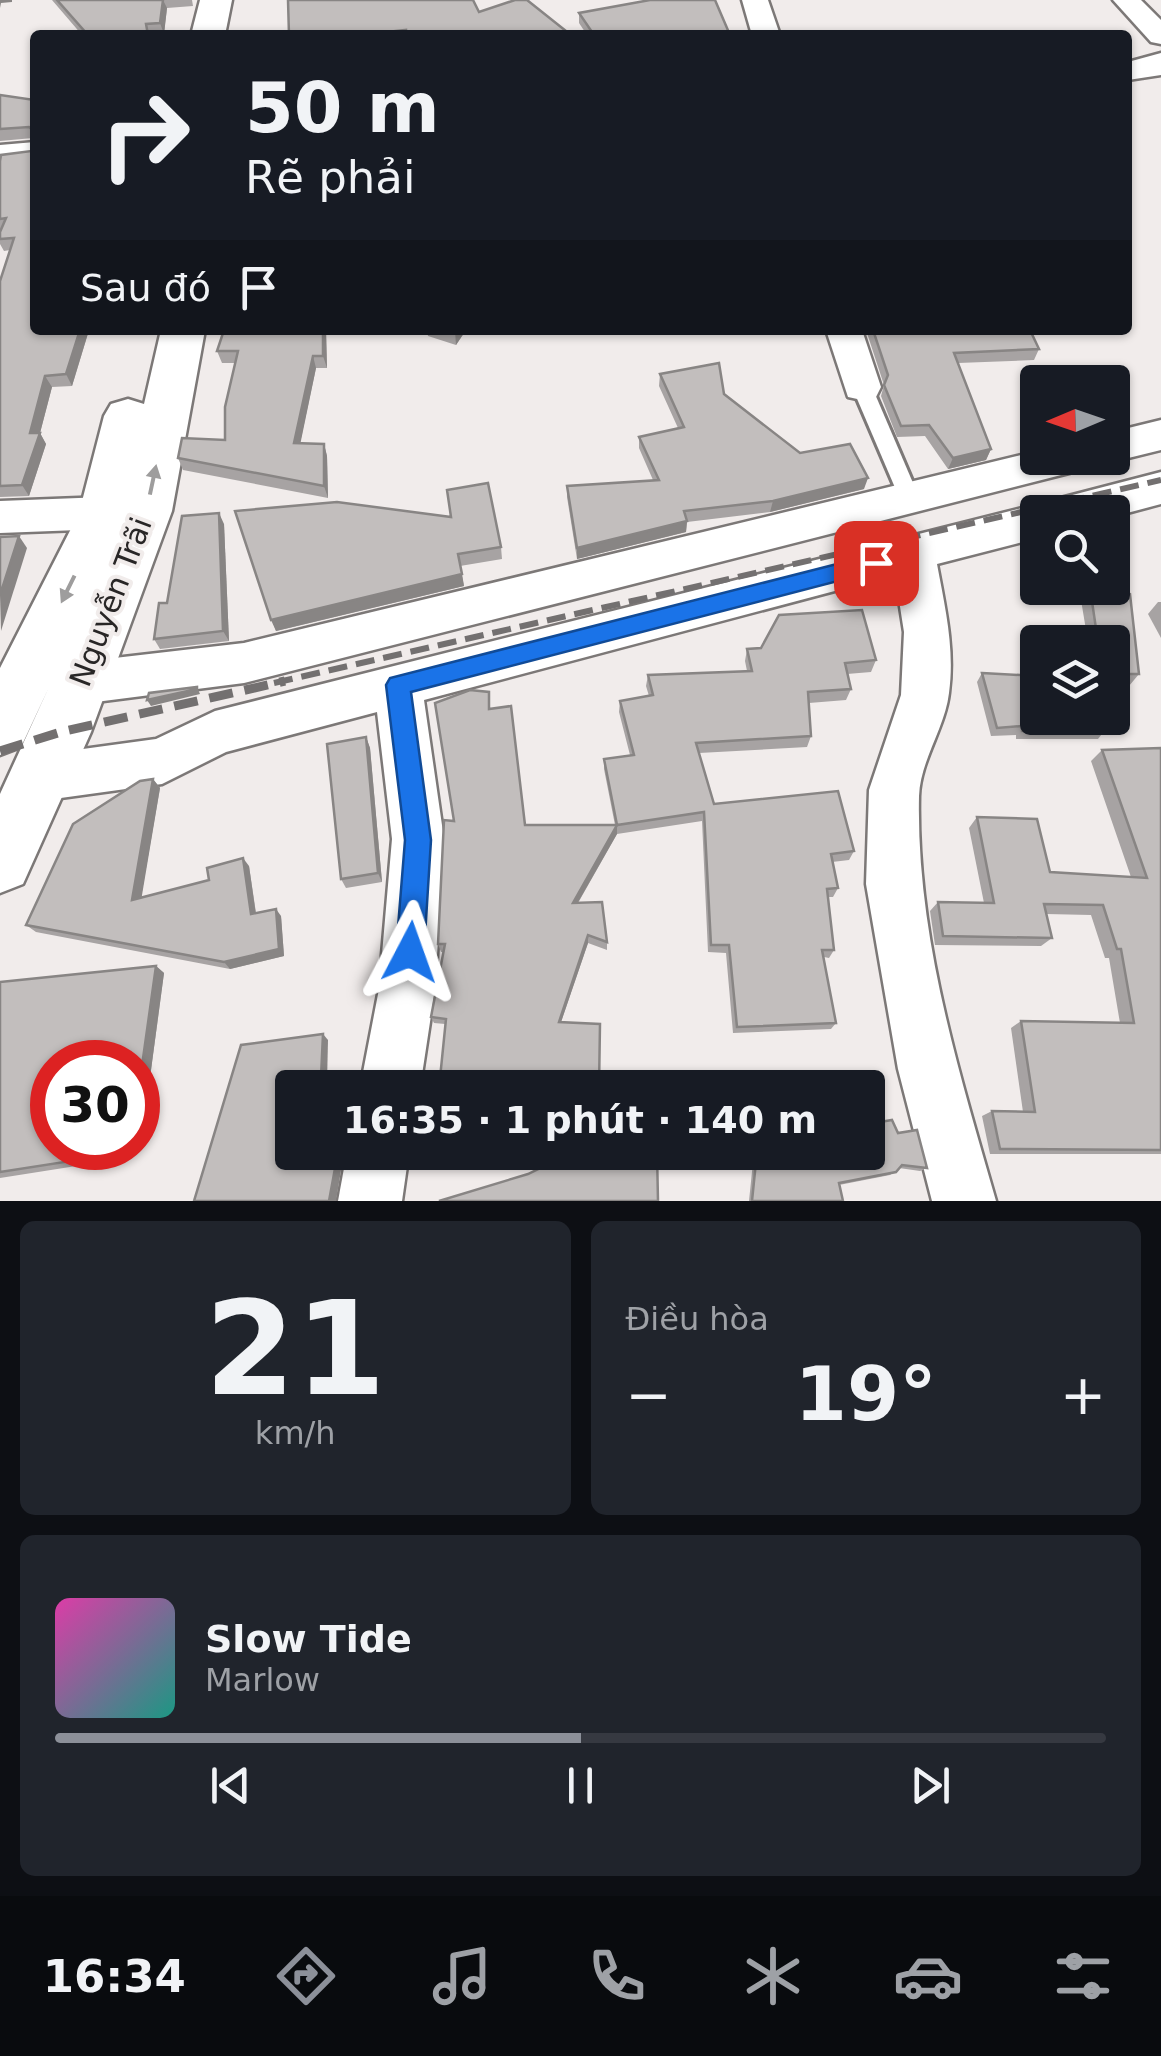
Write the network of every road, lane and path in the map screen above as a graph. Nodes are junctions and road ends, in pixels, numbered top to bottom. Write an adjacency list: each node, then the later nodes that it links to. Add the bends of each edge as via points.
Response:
1 (216, 0): 4 (main road)
2 (755, 0): 5 (street)
3 (1126, 0): 6 (street)
4 (209, 30)
5 (764, 30)
6 (1161, 36)
7 (1161, 62): 8 (street)
8 (1132, 71)
9 (30, 151): 10 (street)
10 (0, 154)
11 (145, 335): 21 (main road, Nguyễn Trãi)
12 (183, 335): 25 (main road, Nguyễn Trãi, one-way to 12, via 146,511)
13 (846, 335): 14 (street)
14 (862, 386): 20 (lane)
15 (1161, 434): 16 (street)
16 (1130, 442)
17 (1020, 470): 20 (street)
18 (1161, 488): 19 (street)
19 (1130, 496)
20 (909, 497): 25 (street, via 244,664)
21 (105, 513): 22 (street); 27 (main road, Nguyễn Trãi, one-way to 27)
22 (0, 516)
23 (1020, 525): 24 (street)
24 (912, 554): 26 (street); 33 (street, via 928,632 924,695 894,790 893,884 928,1068)
25 (80, 683): 28 (main road, Nguyễn Trãi)
26 (398, 685): 28 (street, via 215,733 162,761); 30 (street, via 418,840 407,989)
27 (1, 724)
28 (39, 778): 29 (main road, Nguyễn Trãi)
29 (0, 862)
30 (393, 1070)
31 (375, 1170): 32 (street)
32 (370, 1201)
33 (964, 1201)

